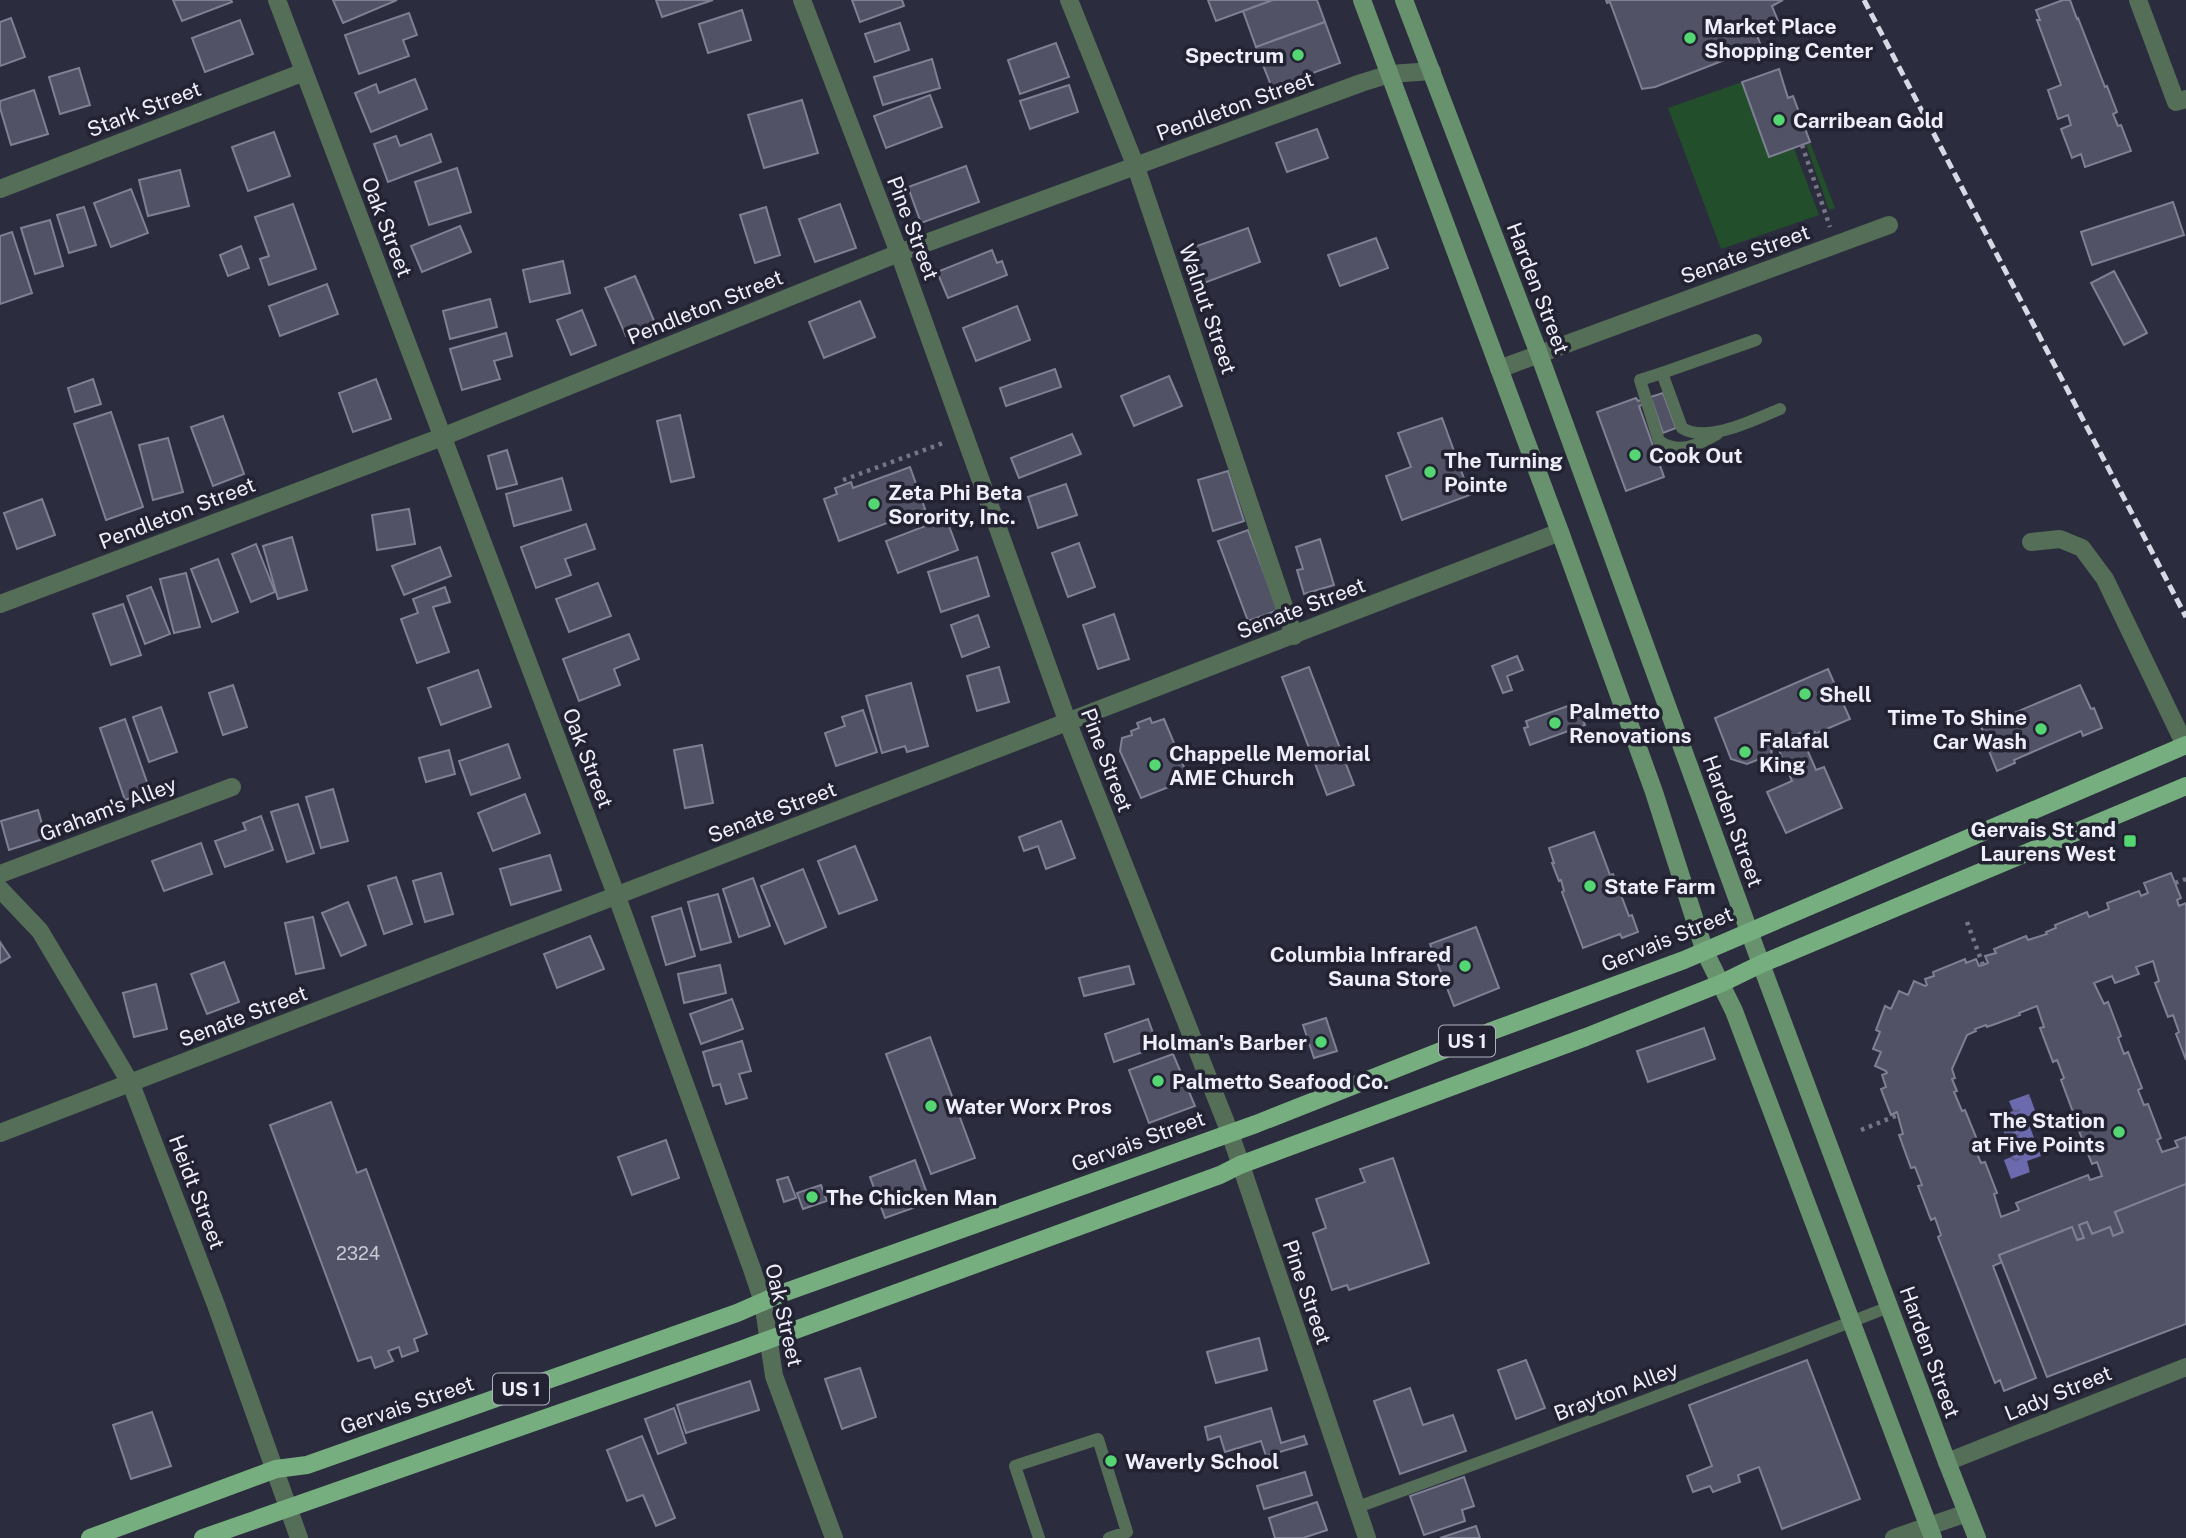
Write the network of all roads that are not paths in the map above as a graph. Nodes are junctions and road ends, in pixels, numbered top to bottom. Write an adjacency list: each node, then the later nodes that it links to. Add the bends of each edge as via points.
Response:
1 (277, 0): 8 (street, Oak Street)
2 (802, 0): 14 (street, Pine Street)
3 (1069, 0): 11 (street, Walnut Street)
4 (1362, 0): 9 (main road)
5 (1404, 0): 7 (main road, Harden Street)
6 (2138, 0): 10 (street)
7 (1432, 71): 9 (street, Pendleton Street); 16 (main road, Harden Street)
8 (304, 72): 12 (street, Stark Street); 21 (street, Oak Street)
9 (1390, 74): 11 (street, Pendleton Street); 17 (main road)
10 (2181, 100)
11 (1136, 167): 14 (street, Pendleton Street); 25 (street, Walnut Street)
12 (0, 189)
13 (1889, 225): 16 (street, Senate Street)
14 (899, 253): 21 (street, Pendleton Street); 26 (street, Pine Street)
15 (1756, 340): 18 (lane)
16 (1539, 355): 17 (street, Senate Street); 33 (main road, Harden Street)
17 (1499, 369): 22 (main road)
18 (1662, 373): 20 (lane, via 1682,428 1695,433); 20 (lane, via 1640,380 1659,441 1667,447 1693,447)
19 (1780, 410): 20 (lane)
20 (1724, 431)
21 (442, 437): 24 (street, Pendleton Street); 32 (street, Oak Street)
22 (1560, 532): 25 (street, Senate Street); 34 (main road, via 1654,792)
23 (2031, 542): 27 (street, via 2060,539 2082,548 2105,579)
24 (0, 604)
25 (1294, 636): 26 (street, Senate Street)
26 (1068, 723): 32 (street, Senate Street); 39 (street, Pine Street)
27 (2186, 745): 33 (main road, Gervais Street)
28 (232, 786): 30 (street, Graham's Alley)
29 (2186, 786): 35 (main road, US 1)
30 (0, 874)
31 (0, 889): 37 (street, Heidt Street, via 40,931)
32 (617, 897): 37 (street, Senate Street); 41 (street, Oak Street)
33 (1749, 931): 34 (main road, Gervais Street); 35 (main road, Harden Street)
34 (1705, 952): 36 (main road); 39 (main road, Gervais Street / US 1)
35 (1761, 964): 36 (main road, US 1); 42 (main road, Harden Street)
36 (1721, 983): 40 (main road, US 1); 43 (main road)
37 (131, 1084): 38 (street, Senate Street); 47 (street, Heidt Street)
38 (0, 1133)
39 (1230, 1133): 40 (street, Pine Street); 41 (main road, Gervais Street / US 1)
40 (1240, 1165): 44 (main road, US 1); 49 (street, Pine Street)
41 (762, 1302): 44 (street, Oak Street); 47 (main road, Gervais Street / US 1, via 307,1465)
42 (1889, 1307): 43 (lane, Brayton Alley); 46 (main road, Harden Street)
43 (1852, 1322): 49 (lane, Brayton Alley); 51 (main road)
44 (769, 1340): 48 (main road, US 1); 55 (street, Oak Street, via 774,1376)
45 (2186, 1367): 46 (street, Lady Street)
46 (1947, 1462): 50 (main road, Harden Street)
47 (276, 1469): 48 (street, Heidt Street); 52 (main road, Gervais Street / US 1)
48 (287, 1508): 53 (main road, US 1); 54 (street, Heidt Street)
49 (1355, 1508): 58 (street, Pine Street)
50 (1967, 1513): 51 (street); 60 (main road, Harden Street)
51 (1931, 1532): 59 (street)
52 (90, 1538)
53 (202, 1538)
54 (299, 1538)
55 (834, 1538)
56 (1039, 1538): 57 (lane, via 1015,1466 1098,1439 1127,1532)
57 (1110, 1538)
58 (1367, 1538)
59 (1894, 1538)
60 (1977, 1538)

